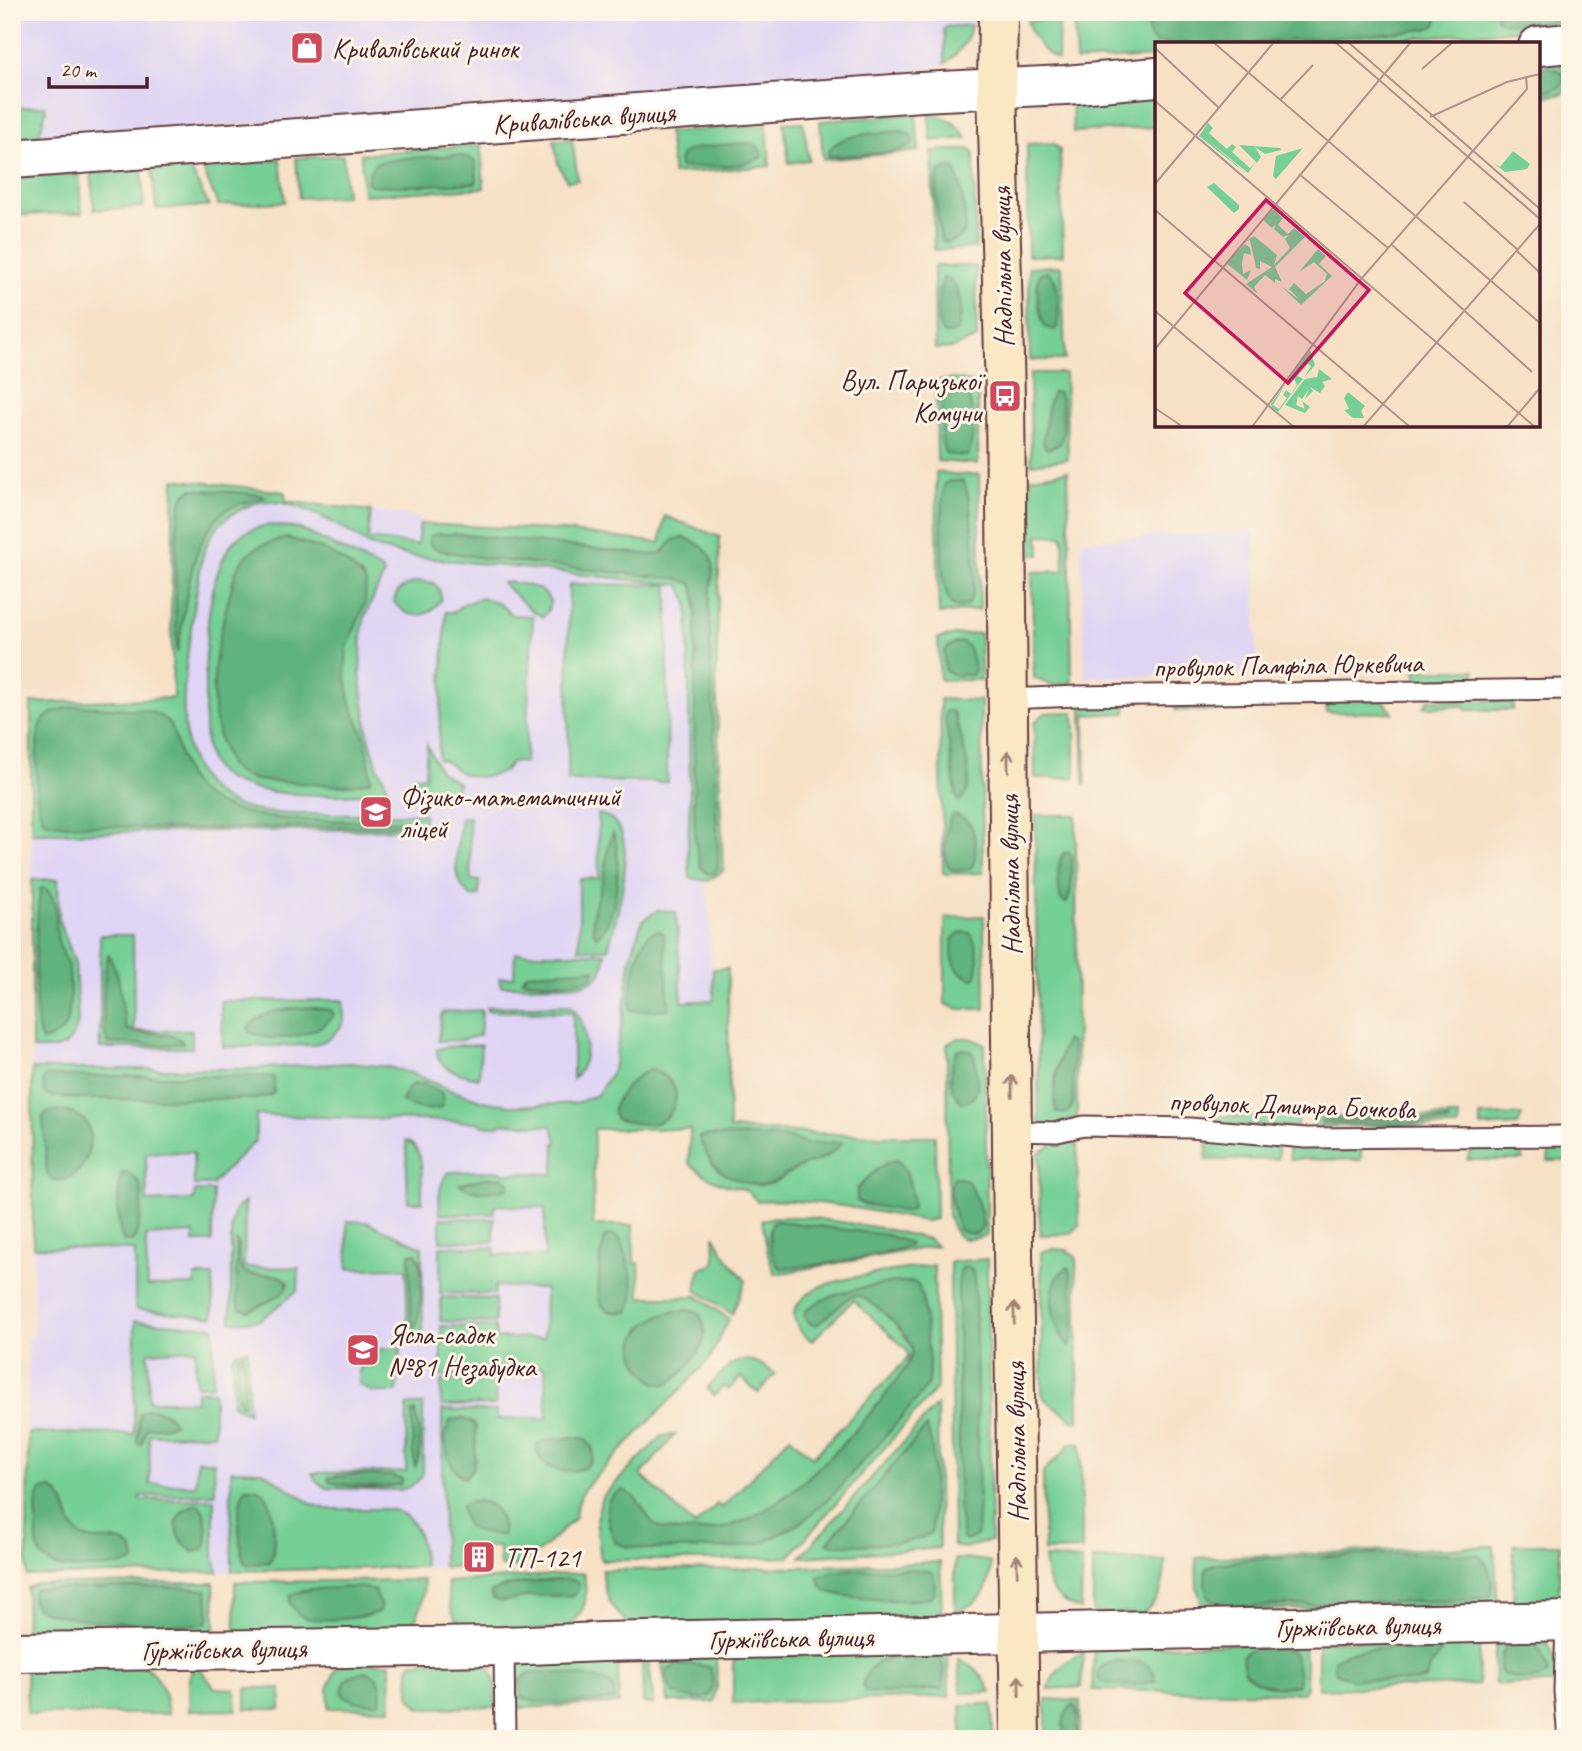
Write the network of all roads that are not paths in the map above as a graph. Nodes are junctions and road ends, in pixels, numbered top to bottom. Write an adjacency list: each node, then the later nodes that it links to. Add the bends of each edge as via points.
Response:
1 (998, 12): 5 (main road, Надпільна вулиця)
2 (1570, 43): 3 (street)
3 (1540, 46)
4 (1155, 77): 5 (street, Кривалівська вулиця)
5 (997, 88): 6 (street, Кривалівська вулиця); 8 (main road, Надпільна вулиця)
6 (12, 159)
7 (1570, 689): 8 (lane, провулок Памфіла Юркевича)
8 (1007, 699): 9 (main road, Надпільна вулиця, one-way to 8)
9 (1013, 1132): 10 (lane, провулок Дмитра Бочкова, via 1057,1132 1084,1126 1190,1128 1306,1138); 12 (main road, Надпільна вулиця, one-way to 9)
10 (1570, 1136)
11 (1568, 1621): 12 (street, Гуржіївська вулиця); 17 (lane, via 1564,1691)
12 (1019, 1634): 13 (street, Гуржіївська вулиця); 16 (main road, Надпільна вулиця, one-way to 12)
13 (504, 1646): 14 (street, Гуржіївська вулиця); 15 (lane)
14 (12, 1652)
15 (505, 1739)
16 (1020, 1739)
17 (1568, 1739)

